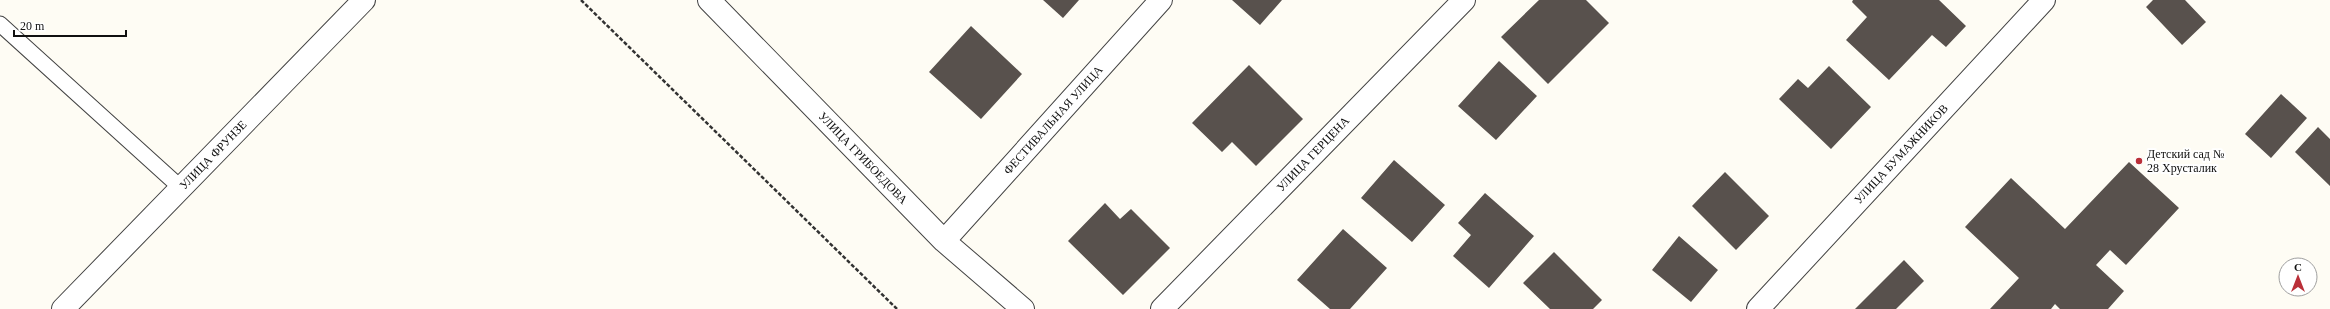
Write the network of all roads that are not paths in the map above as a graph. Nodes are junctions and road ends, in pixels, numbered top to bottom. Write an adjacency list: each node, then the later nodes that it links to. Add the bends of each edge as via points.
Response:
1 (364, 0): 7 (street, УЛИЦА ФРУНЗЕ)
2 (709, 0): 8 (street, УЛИЦА ГРИБОЕДОВА)
3 (1161, 0): 8 (street, ФЕСТИВАЛЬНАЯ УЛИЦА)
4 (1464, 0): 11 (street, УЛИЦА ГЕРЦЕНА)
5 (2044, 0): 12 (street, УЛИЦА БУМАЖНИКОВ)
6 (0, 24): 7 (lane)
7 (181, 188): 9 (street, УЛИЦА ФРУНЗЕ)
8 (944, 241): 10 (street, УЛИЦА ГРИБОЕДОВА)
9 (63, 309)
10 (1023, 309)
11 (1162, 309)
12 (1758, 309)

